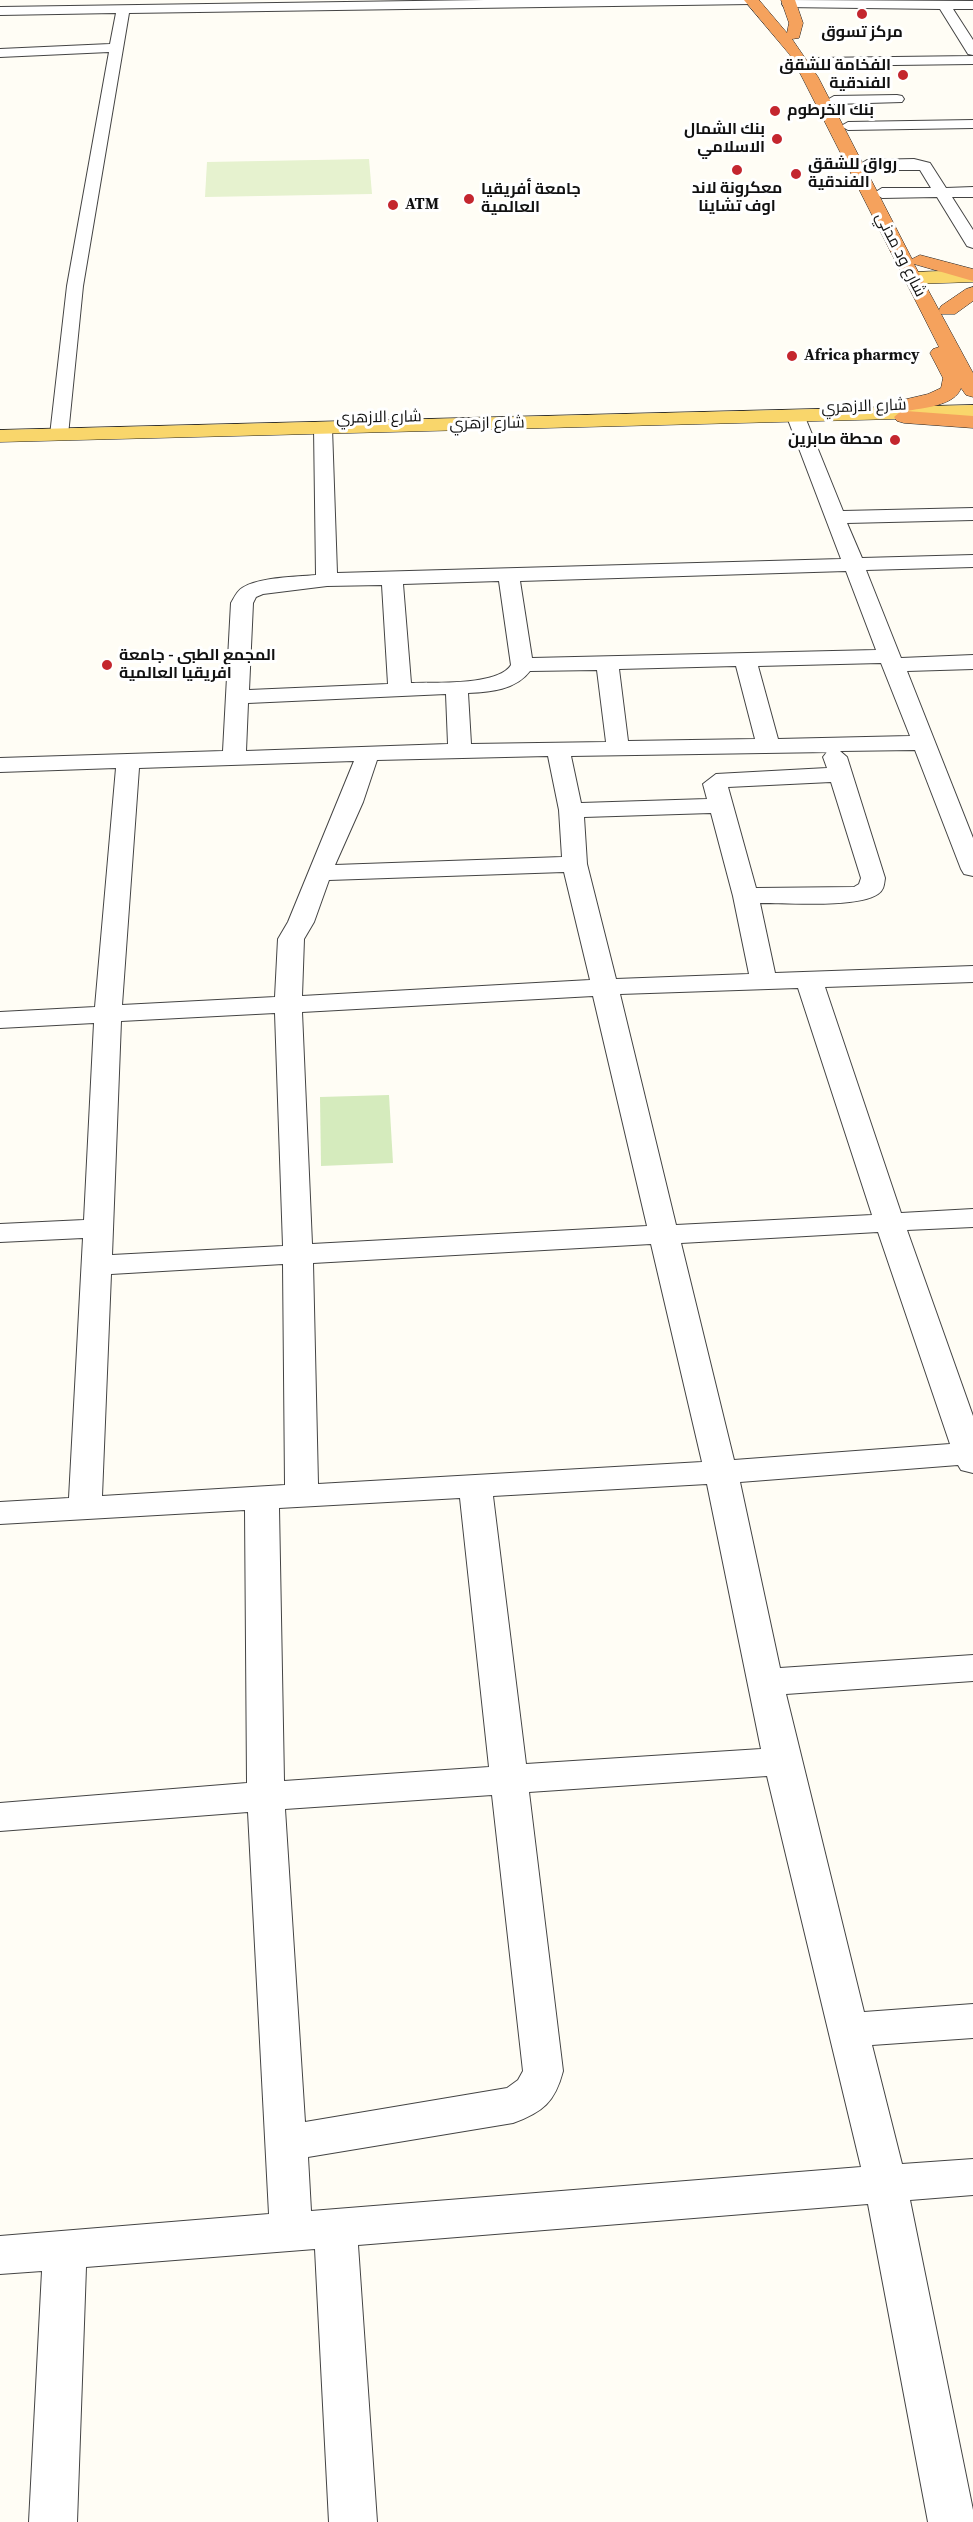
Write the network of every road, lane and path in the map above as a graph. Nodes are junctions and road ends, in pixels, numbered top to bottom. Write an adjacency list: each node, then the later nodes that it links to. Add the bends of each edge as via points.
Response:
1 (513, 0): 8 (street)
2 (751, 0): 7 (street); 9 (highway)
3 (764, 0): 9 (highway)
4 (788, 2): 5 (street); 9 (highway, via 796,23)
5 (941, 2): 6 (street); 11 (street)
6 (973, 5)
7 (123, 9): 8 (street); 10 (street)
8 (0, 10)
9 (793, 41): 14 (highway, شارع ود مدني); 28 (highway, شارع ود مدني)
10 (118, 48): 12 (street); 44 (street, via 75,286)
11 (973, 51)
12 (0, 53)
13 (973, 60): 15 (street)
14 (815, 62): 15 (street); 18 (highway, شارع ود مدني)
15 (871, 62): 16 (street)
16 (878, 78)
17 (897, 99): 18 (street)
18 (834, 100): 20 (highway, شارع ود مدني)
19 (973, 124): 20 (street)
20 (848, 126): 21 (highway, شارع ود مدني)
21 (867, 165): 22 (street, via 925,166); 24 (highway, شارع ود مدني)
22 (942, 192): 23 (street); 24 (street); 25 (street)
23 (973, 192)
24 (882, 193): 26 (highway, شارع ود مدني)
25 (973, 243)
26 (920, 261): 27 (highway); 28 (highway, شارع ود مدني)
27 (973, 275): 28 (main road)
28 (924, 283): 29 (main road); 31 (highway, شارع ود مدني); 32 (highway, شارع ود مدني)
29 (973, 286)
30 (973, 293): 32 (highway)
31 (926, 305): 34 (highway, شارع ود مدني); 36 (highway, via 922,312 950,371 953,387 944,396)
32 (948, 310): 33 (highway, شارع ود مدني)
33 (959, 329)
34 (973, 391)
35 (973, 404): 36 (main road, شارع الازهري)
36 (901, 406): 38 (main road, شارع الازهري)
37 (973, 411): 39 (main road, شارع ازهري)
38 (710, 415): 40 (main road, شارع ازهري); 43 (main road, شارع ازهري); 44 (main road, شارع الازهري)
39 (881, 415): 40 (main road, شارع ازهري); 41 (highway)
40 (796, 417): 47 (street)
41 (973, 422)
42 (0, 427): 44 (main road, شارع الازهري)
43 (323, 428): 44 (main road, شارع ازهري); 52 (street)
44 (59, 430): 45 (main road, شارع ازهري)
45 (0, 436)
46 (973, 514): 47 (street)
47 (835, 517): 49 (street)
48 (973, 561): 49 (street)
49 (853, 564): 50 (street); 54 (street)
50 (509, 575): 51 (street); 57 (street)
51 (392, 578): 52 (street); 59 (street)
52 (327, 580): 60 (street, via 279,584 247,593 242,603)
53 (745, 660): 54 (street); 56 (street); 63 (street)
54 (891, 660): 55 (street); 61 (street)
55 (973, 662)
56 (607, 663): 57 (street); 64 (street)
57 (522, 665): 58 (street, via 513,677 502,681)
58 (456, 688): 59 (street); 66 (street)
59 (400, 691): 60 (street)
60 (236, 697): 68 (street)
61 (924, 743): 62 (street); 73 (street)
62 (831, 745): 63 (street); 71 (street)
63 (768, 746): 64 (street)
64 (618, 748): 65 (street)
65 (558, 750): 66 (street); 75 (street)
66 (460, 751): 67 (street)
67 (368, 754): 68 (street); 78 (street)
68 (234, 758): 69 (street)
69 (128, 762): 70 (street); 85 (street)
70 (0, 765)
71 (841, 776): 74 (street, via 718,781 715,784); 79 (street, via 873,878 871,888 859,894)
72 (973, 802): 73 (street)
73 (947, 803): 77 (street)
74 (721, 806): 75 (street); 79 (street)
75 (571, 810): 76 (street)
76 (575, 864): 78 (street); 83 (street)
77 (973, 868)
78 (319, 873): 84 (street, via 291,939)
79 (746, 896): 82 (street)
80 (973, 974): 81 (street)
81 (809, 980): 82 (street); 88 (street)
82 (764, 982): 83 (street)
83 (605, 987): 84 (street); 91 (street)
84 (288, 1004): 85 (street); 92 (street)
85 (108, 1014): 86 (street); 89 (street)
86 (0, 1020)
87 (973, 1218): 88 (street)
88 (889, 1222): 91 (street); 94 (street)
89 (99, 1228): 90 (street); 93 (street)
90 (0, 1233)
91 (666, 1235): 92 (street); 95 (street)
92 (298, 1254): 93 (street); 97 (street)
93 (98, 1265): 99 (street)
94 (972, 1457): 95 (street)
95 (721, 1472): 96 (street); 102 (street)
96 (475, 1487): 97 (street); 104 (street)
97 (302, 1496): 98 (street)
98 (262, 1498): 99 (street); 105 (street)
99 (85, 1508): 100 (street)
100 (0, 1514)
101 (973, 1668): 102 (street)
102 (765, 1682): 103 (street)
103 (782, 1761): 104 (street); 108 (street)
104 (511, 1780): 105 (street); 109 (street, via 543,2071 539,2086 531,2097 513,2105)
105 (266, 1796): 106 (street); 109 (street)
106 (0, 1818)
107 (973, 2021): 108 (street)
108 (848, 2030): 111 (street)
109 (285, 2143): 113 (street)
110 (973, 2177): 111 (street)
111 (886, 2185): 112 (street); 118 (street)
112 (336, 2227): 113 (street); 117 (street)
113 (291, 2233): 114 (street)
114 (64, 2251): 115 (street); 116 (street)
115 (0, 2255)
116 (53, 2522)
117 (353, 2522)
118 (952, 2522)

